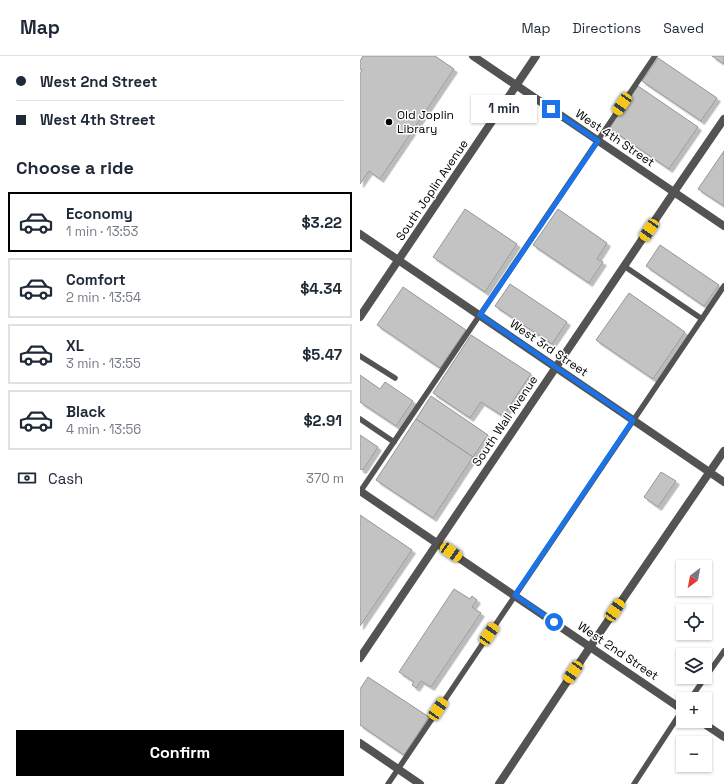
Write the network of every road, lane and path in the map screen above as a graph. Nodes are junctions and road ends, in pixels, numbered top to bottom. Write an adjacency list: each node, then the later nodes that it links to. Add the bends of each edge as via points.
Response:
1 (472, 56): 4 (street, West 4th Street)
2 (536, 56): 4 (street, South Joplin Avenue)
3 (655, 56): 6 (lane)
4 (516, 86): 6 (street, West 4th Street); 10 (street, South Joplin Avenue)
5 (724, 119): 7 (street, South Wall Avenue)
6 (598, 141): 7 (street, West 4th Street); 13 (lane)
7 (674, 192): 8 (street, West 4th Street); 11 (street, South Wall Avenue)
8 (724, 226)
9 (360, 234): 10 (street, West 3rd Street)
10 (399, 260): 13 (street, West 3rd Street); 14 (street, South Joplin Avenue)
11 (624, 266): 15 (lane); 17 (street, South Wall Avenue)
12 (724, 286): 15 (lane)
13 (480, 315): 17 (street, West 3rd Street); 21 (lane)
14 (360, 317)
15 (702, 319): 20 (lane)
16 (360, 356): 18 (lane)
17 (556, 367): 20 (street, West 3rd Street); 26 (street, South Wall Avenue)
18 (395, 378)
19 (360, 419): 21 (lane)
20 (633, 420): 23 (street, West 3rd Street); 27 (lane)
21 (394, 442): 25 (lane)
22 (724, 451): 23 (street)
23 (709, 472): 24 (street, West 3rd Street); 28 (street)
24 (724, 482)
25 (360, 491): 26 (street, West 2nd Street)
26 (438, 543): 27 (street, West 2nd Street); 30 (street, South Wall Avenue)
27 (515, 595): 28 (street, West 2nd Street); 37 (lane)
28 (590, 647): 32 (street, West 2nd Street); 40 (street)
29 (724, 651): 31 (lane)
30 (360, 658)
31 (695, 692)
32 (676, 705)
33 (676, 721): 41 (lane)
34 (710, 728): 35 (street)
35 (724, 737)
36 (360, 743): 37 (street)
37 (398, 769): 38 (lane); 39 (street)
38 (388, 784)
39 (420, 784)
40 (499, 784)
41 (634, 784)

